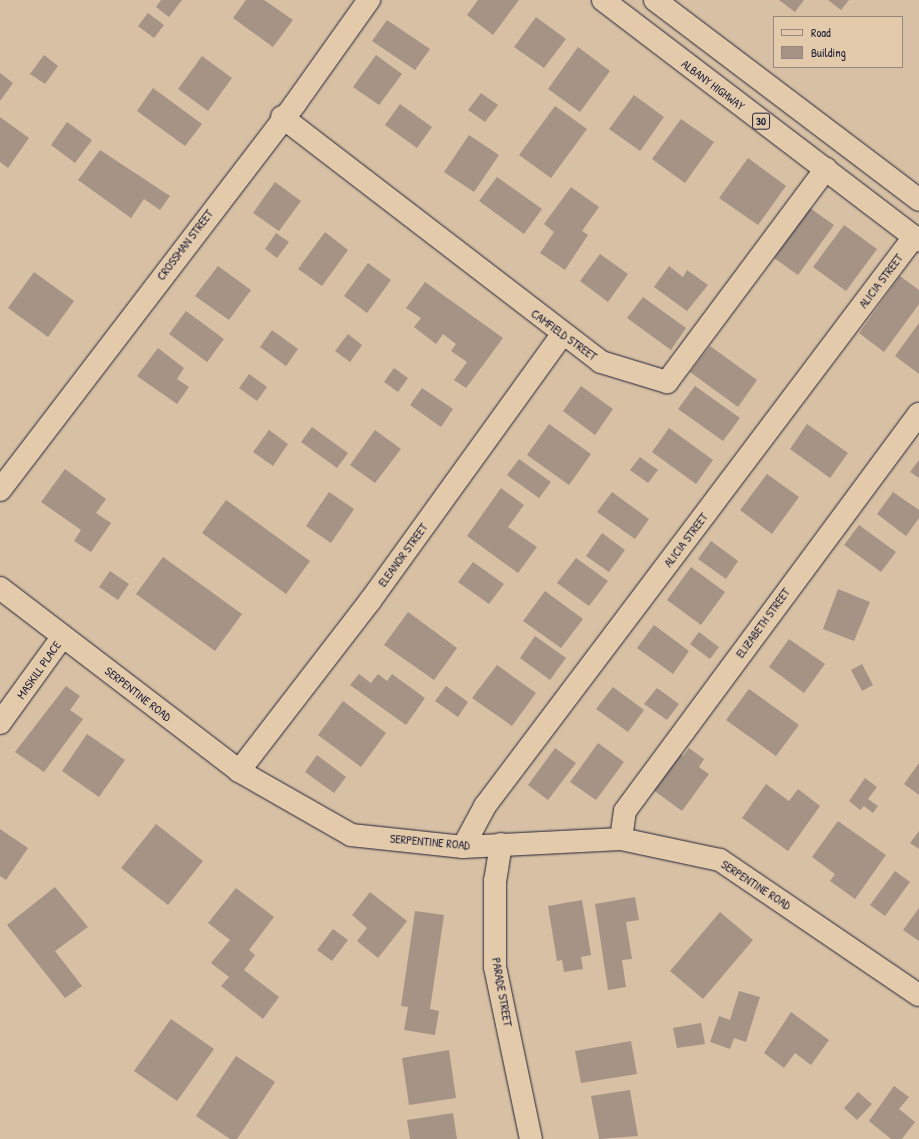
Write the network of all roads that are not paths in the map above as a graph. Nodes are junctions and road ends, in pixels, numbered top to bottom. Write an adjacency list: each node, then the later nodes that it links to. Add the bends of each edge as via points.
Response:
1 (369, 0): 6 (main road, CROSSMAN STREET)
2 (603, 0): 5 (main road, ALBANY HIGHWAY / 30)
3 (656, 0): 4 (main road)
4 (714, 47): 5 (main road); 8 (main road)
5 (694, 71): 7 (main road, ALBANY HIGHWAY / 30)
6 (282, 117): 10 (main road, CAMFIELD STREET); 12 (main road, CROSSMAN STREET)
7 (826, 169): 9 (main road, ALBANY HIGHWAY / 30); 10 (main road, CAMFIELD STREET, via 666,382 601,362)
8 (919, 200)
9 (917, 239): 19 (main road, ALICIA STREET, via 485,806)
10 (562, 335): 16 (main road, ELEANOR STREET, via 370,601)
11 (919, 414): 17 (main road, ELIZABETH STREET, via 625,811)
12 (0, 490)
13 (0, 588): 14 (main road, SERPENTINE ROAD)
14 (63, 636): 15 (main road, MASKILL PLACE); 16 (main road, SERPENTINE ROAD)
15 (0, 723)
16 (238, 771): 19 (main road, SERPENTINE ROAD, via 351,835)
17 (621, 839): 18 (main road, SERPENTINE ROAD); 20 (main road, SERPENTINE ROAD, via 720,860)
18 (500, 844): 19 (main road, SERPENTINE ROAD); 21 (main road, PARADE STREET, via 495,880 495,967)
19 (464, 847)
20 (919, 995)
21 (531, 1139)

